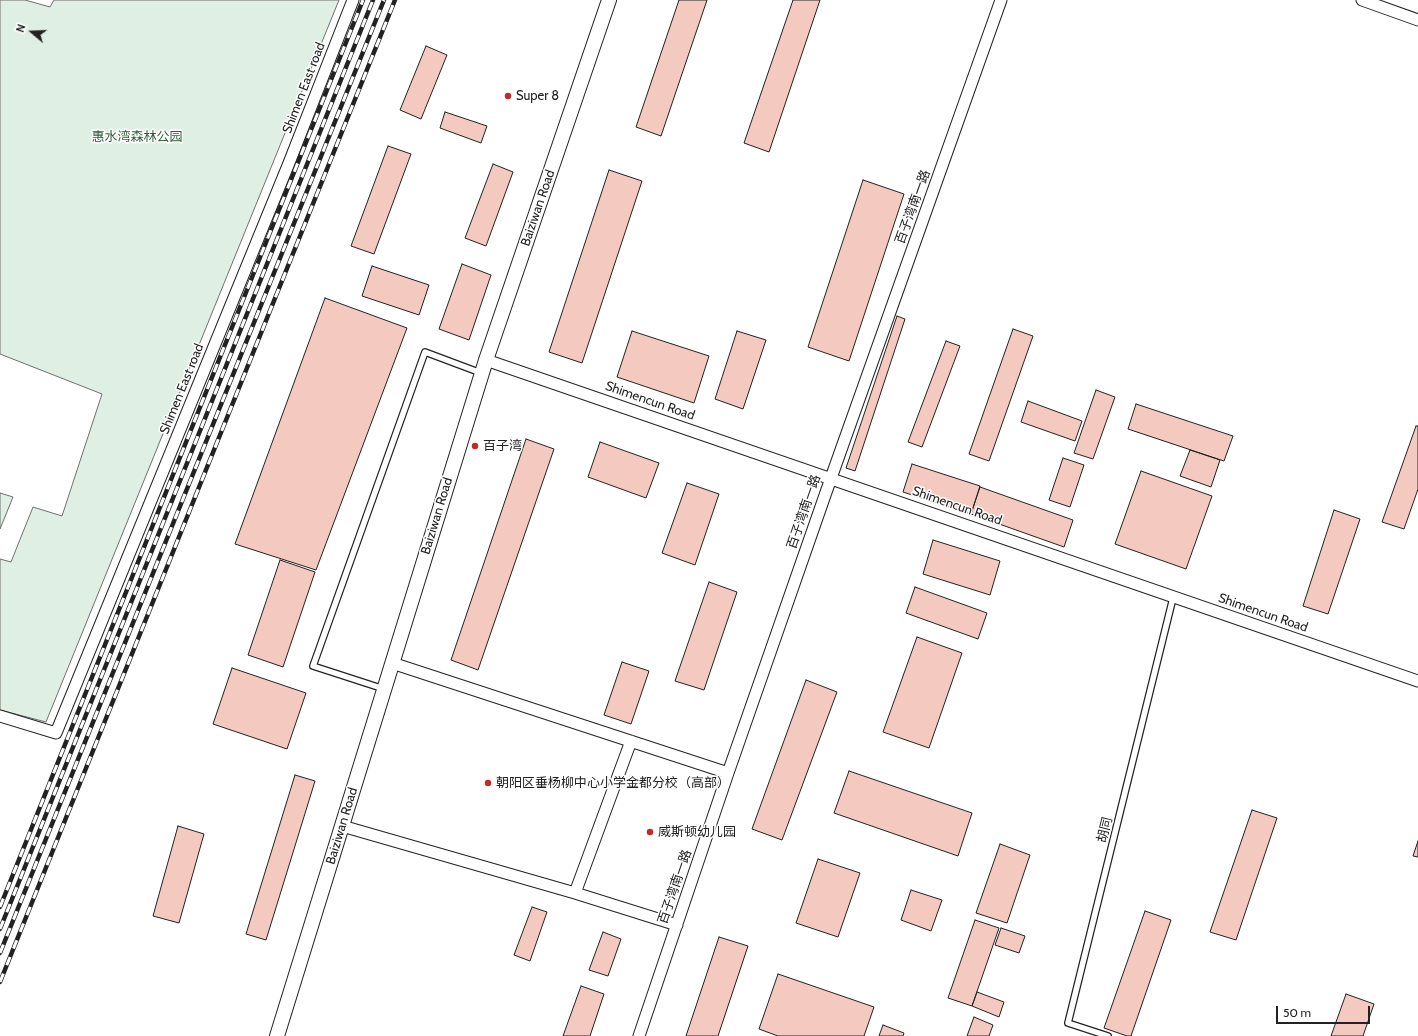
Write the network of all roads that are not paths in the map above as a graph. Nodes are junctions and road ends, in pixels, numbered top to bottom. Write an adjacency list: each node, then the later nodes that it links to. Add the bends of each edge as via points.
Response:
1 (354, 0): 12 (street, Shimen East road, via 290,163 56,733)
2 (609, 0): 6 (street, Baiziwan Road)
3 (1001, 0): 7 (street, 百子湾南一路)
4 (1367, 1): 5 (street)
5 (1418, 20)
6 (484, 366): 7 (street, Shimencun Road); 9 (street, Baiziwan Road); 11 (lane, via 425,352 313,666)
7 (831, 478): 10 (street, Shimencun Road); 14 (street, 百子湾南一路)
8 (1172, 602): 20 (lane, 胡同, via 1068,1023)
9 (392, 663): 11 (street, Baiziwan Road); 13 (street)
10 (1418, 681)
11 (384, 689): 15 (street, Baiziwan Road)
12 (0, 716)
13 (631, 741): 14 (street); 16 (street)
14 (728, 773): 17 (street, 百子湾南一路)
15 (342, 826): 16 (street); 18 (street, Baiziwan Road)
16 (575, 893): 17 (street)
17 (677, 925): 19 (street, 百子湾南一路)
18 (277, 1036)
19 (639, 1036)
20 (1108, 1036)

